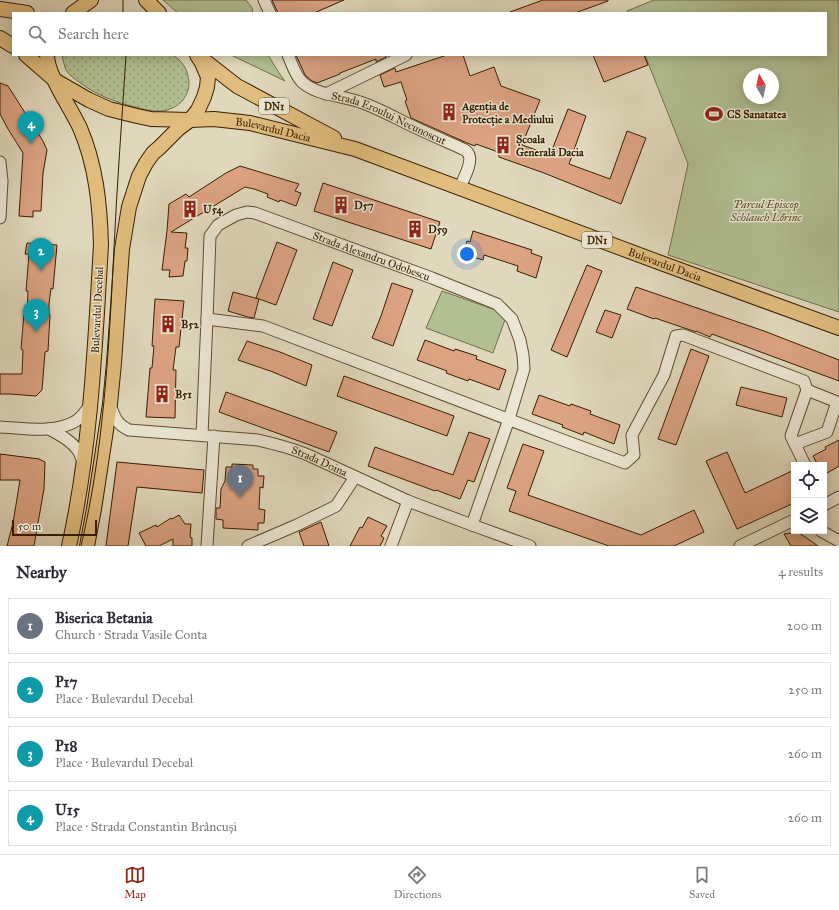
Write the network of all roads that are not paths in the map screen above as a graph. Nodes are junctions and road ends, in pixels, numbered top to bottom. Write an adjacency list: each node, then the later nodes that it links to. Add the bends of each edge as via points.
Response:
1 (91, 0): 5 (main road)
2 (264, 0): 6 (street)
3 (0, 9): 4 (main road)
4 (20, 12)
5 (74, 12)
6 (270, 12)
7 (0, 38): 8 (main road)
8 (12, 45)
9 (27, 56): 15 (main road, Bulevardul Dacia / DN1)
10 (47, 56): 15 (main road)
11 (198, 56): 17 (main road, Bulevardul Dacia / DN1, via 208,77 208,87 198,110)
12 (198, 56): 18 (main road, Bulevardul Dacia / DN1, via 237,86)
13 (288, 56): 16 (street, Strada Eroului Necunoscut, via 302,82)
14 (404, 56): 16 (street)
15 (56, 81): 17 (main road, Bulevardul Dacia / DN1, via 89,100 122,113 151,119); 28 (main road, Bulevardul Decebal, via 80,129 89,154 98,199 101,245)
16 (326, 94): 21 (street, Strada Eroului Necunoscut, via 360,102 463,149 469,154 470,160)
17 (190, 120): 18 (main road, Bulevardul Dacia / DN1, via 214,118 250,123); 27 (main road, Bulevardul Decebal, via 153,153 139,176 129,207 122,249)
18 (355, 149): 21 (main road, Bulevardul Dacia / DN1)
19 (0, 162): 20 (street)
20 (1, 182): 22 (street)
21 (459, 189): 25 (main road, Bulevardul Dacia / DN1)
22 (0, 209): 23 (street)
23 (0, 218)
24 (207, 318): 29 (street, via 263,326); 29 (street, Strada Alexandru Odobescu, via 210,236 218,225 236,215 255,213 497,304 512,319 524,355 524,369); 32 (street, Strada Alexandru Odobescu)
25 (839, 328)
26 (807, 390): 29 (street, via 804,381 683,335 676,336 664,375 632,435 634,455 625,463); 34 (street, via 791,436); 34 (street, via 837,402 827,432)
27 (110, 404): 32 (street, Strada Doina, via 118,423 123,428); 46 (main road, Bulevardul Decebal)
28 (90, 405): 31 (street, via 77,420 65,426); 36 (main road, Bulevardul Decebal)
29 (509, 420): 42 (street, Strada Alexandru Odobescu)
30 (0, 427): 31 (street)
31 (49, 429): 36 (street, via 64,437 78,451)
32 (202, 435): 33 (street, Strada Doina)
33 (214, 436): 37 (street, Strada Doina, via 258,440 286,447); 47 (street)
34 (795, 444): 35 (street)
35 (804, 462)
36 (84, 464): 45 (main road, Bulevardul Decebal)
37 (355, 477): 39 (street, Strada Doina); 48 (street, via 336,506)
38 (839, 497): 40 (street)
39 (408, 500): 42 (street, Strada Doina); 49 (street)
40 (827, 503)
41 (791, 521): 51 (street)
42 (472, 525): 50 (street, Strada Doina)
43 (826, 534): 44 (street)
44 (839, 541)
45 (69, 546)
46 (88, 546)
47 (207, 546)
48 (248, 546)
49 (391, 546)
50 (530, 546)
51 (740, 546)

